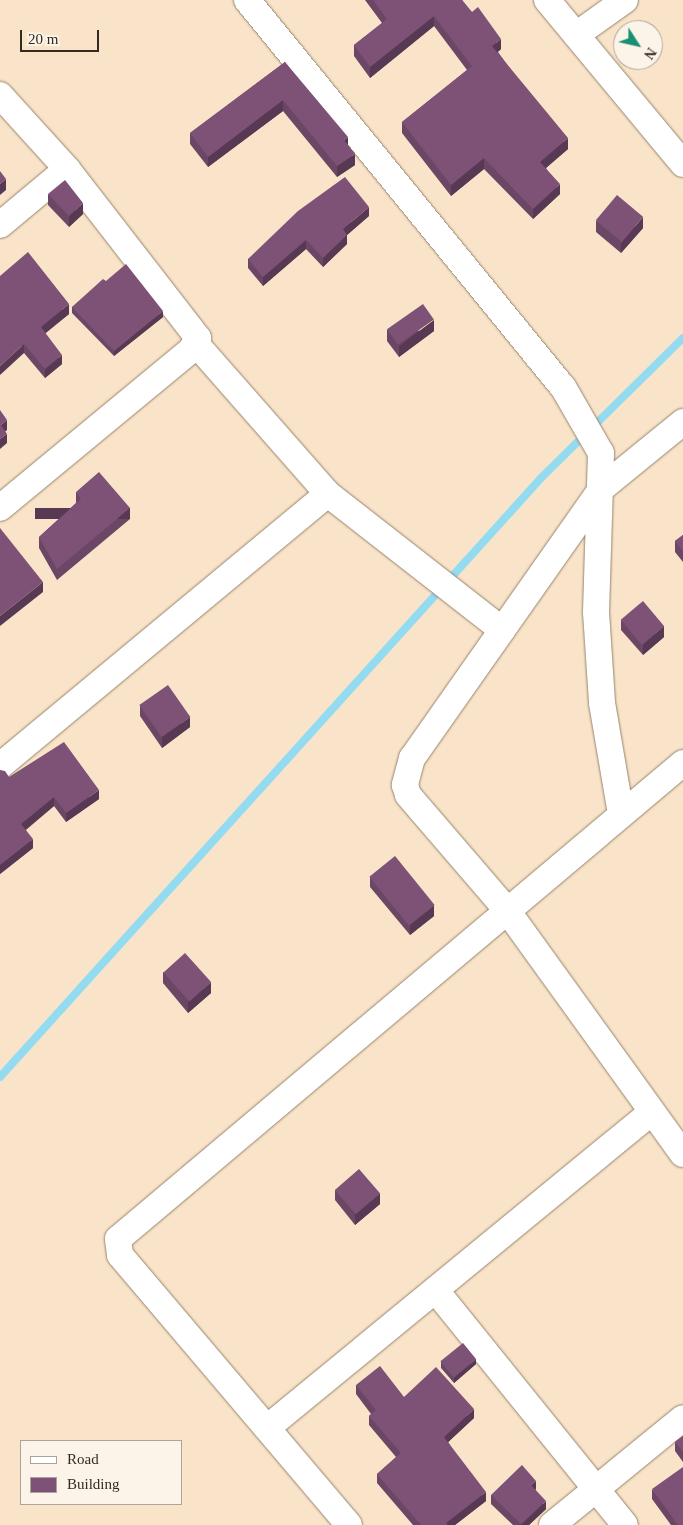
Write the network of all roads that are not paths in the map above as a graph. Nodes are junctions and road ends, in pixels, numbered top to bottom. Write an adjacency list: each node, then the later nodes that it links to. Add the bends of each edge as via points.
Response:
1 (247, 0): 11 (street, via 563,387 601,452)
2 (548, 0): 4 (street)
3 (624, 0): 4 (street)
4 (576, 36): 6 (street)
5 (0, 95): 7 (street)
6 (683, 164)
7 (67, 169): 8 (street); 9 (street, via 196,332)
8 (0, 225)
9 (196, 344): 12 (street); 13 (street)
10 (683, 422): 11 (street)
11 (602, 488): 14 (street); 17 (street, via 596,529 597,621 602,703)
12 (328, 494): 14 (street); 16 (street)
13 (0, 508)
14 (502, 630): 18 (street, via 412,758 405,785 408,795)
15 (683, 763): 17 (street)
16 (0, 766)
17 (621, 814): 18 (street)
18 (506, 909): 19 (street); 23 (street, via 118,1239 120,1255)
19 (650, 1113): 20 (street); 21 (street)
20 (683, 1154)
21 (437, 1292): 23 (street); 24 (street)
22 (683, 1418): 24 (street)
23 (267, 1428): 25 (street)
24 (594, 1488): 26 (street); 27 (street)
25 (349, 1525)
26 (552, 1525)
27 (625, 1525)

